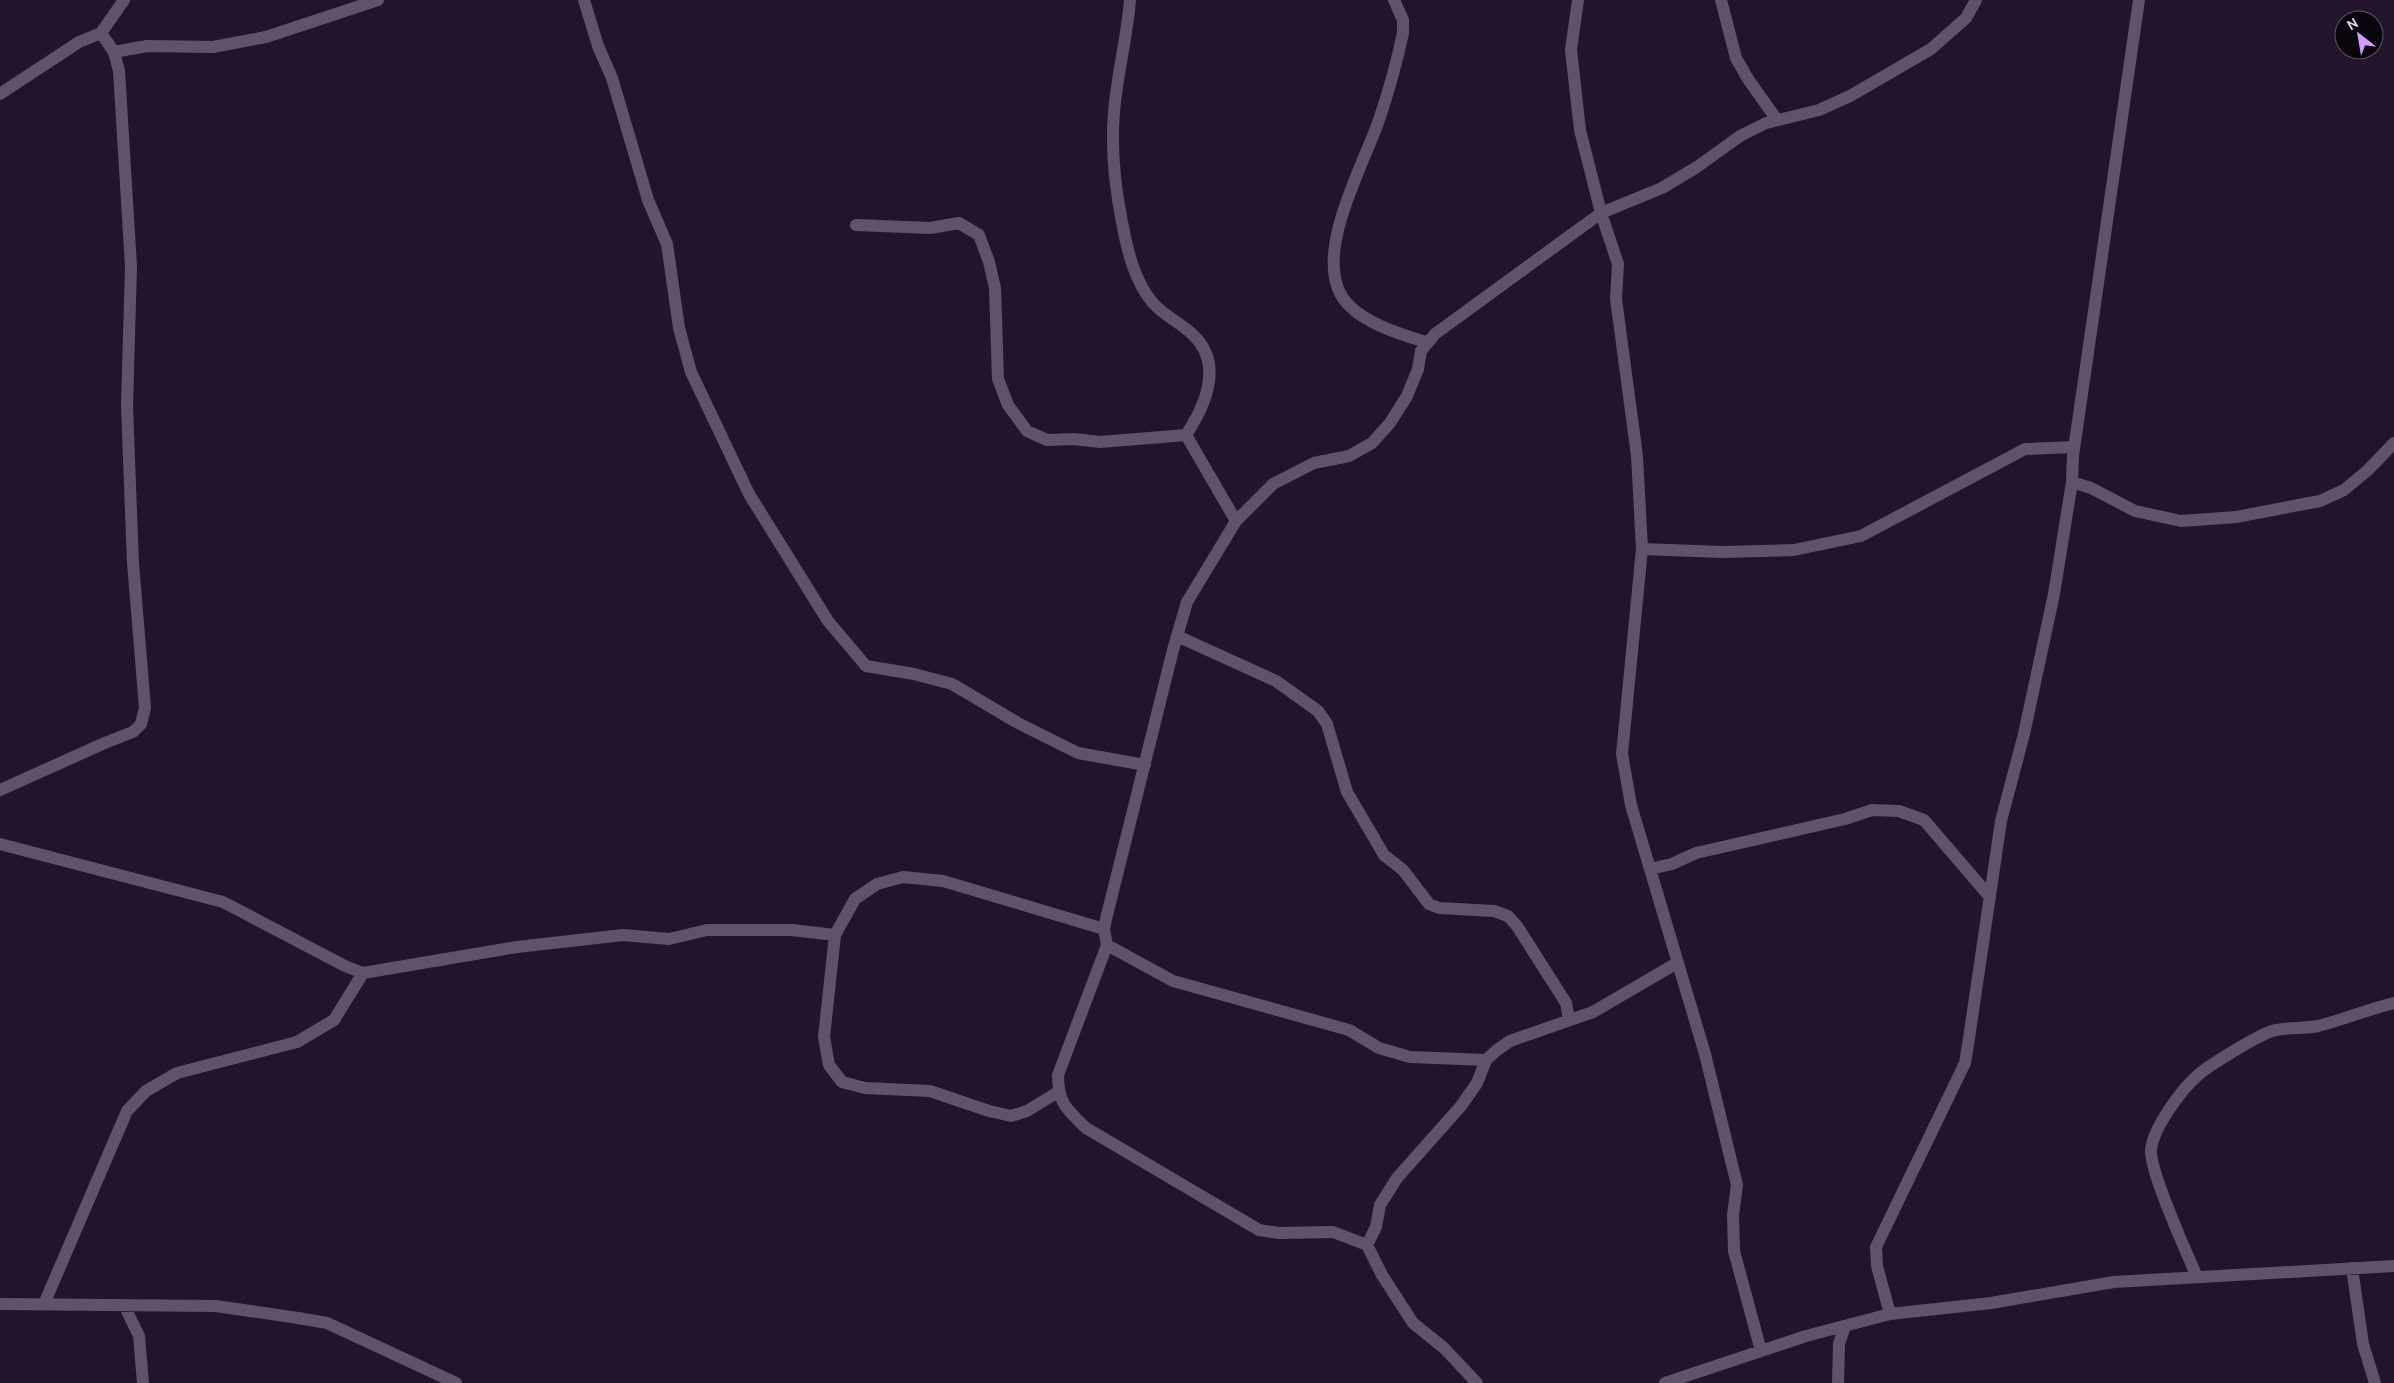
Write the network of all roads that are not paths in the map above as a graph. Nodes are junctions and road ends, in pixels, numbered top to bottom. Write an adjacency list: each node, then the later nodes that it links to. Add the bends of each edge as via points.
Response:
1 (124, 0): 10 (street)
2 (378, 0): 11 (street, via 266,37 213,46 147,46)
3 (584, 0): 24 (street, via 612,78 648,200 667,244 679,328 691,372 749,494 828,621 866,666 952,684 1018,723 1078,753)
4 (1130, 0): 17 (street, via 1114,113 1115,173 1122,221 1136,275 1153,302 1191,333 1206,351 1210,380 1198,418)
5 (1394, 0): 16 (street, via 1403,20 1396,65 1380,118 1349,193 1334,247 1335,277 1350,307 1389,330)
6 (1578, 0): 14 (street, via 1572,66 1580,130)
7 (1721, 0): 13 (street, via 1736,58)
8 (1976, 0): 13 (street, via 1966,18 1931,48 1850,96 1818,110)
9 (2139, 0): 19 (street)
10 (101, 32): 11 (street); 12 (street, via 79,42)
11 (114, 52): 25 (street, via 119,71 131,266 127,406 133,563 145,708 141,724 133,732)
12 (0, 94)
13 (1777, 120): 14 (street, via 1740,136 1662,188)
14 (1601, 213): 16 (street); 22 (street, via 1618,264 1616,298 1637,456)
15 (856, 225): 17 (street, via 930,228 960,223 979,235 995,288 998,379 1008,406 1026,431 1047,440 1100,442)
16 (1426, 342): 21 (street, via 1407,396 1372,443 1349,456 1314,463 1273,484)
17 (1186, 434): 21 (street)
18 (2394, 443): 20 (street, via 2344,490 2320,502 2236,517 2193,521 2162,517 2135,511)
19 (2074, 447): 20 (street); 22 (street, via 2024,449 1861,536 1794,550 1722,552)
20 (2072, 482): 28 (street, via 2054,594 2024,734 2001,821)
21 (1236, 521): 23 (street, via 1187,602)
22 (1642, 548): 27 (street, via 1622,754 1631,805)
23 (1177, 636): 24 (street); 35 (street, via 1276,681 1318,712 1327,724 1347,792 1384,855 1403,870 1429,904 1439,908 1494,911 1508,916 1566,1003)
24 (1145, 766): 29 (street)
25 (0, 790)
26 (0, 844): 33 (street, via 223,902)
27 (1650, 869): 28 (street, via 1672,864 1696,853 1872,810 1899,811 1924,820); 32 (street)
28 (1990, 898): 45 (street, via 1964,1062 1876,1247 1877,1266)
29 (1104, 929): 30 (street, via 943,881 903,877 877,884 856,900); 31 (street)
30 (835, 935): 33 (street, via 792,930 707,930 669,938 623,936 517,947); 37 (street, via 824,1036 829,1065 842,1082 864,1088 930,1090 1011,1116 1027,1111)
31 (1107, 946): 36 (street, via 1174,981 1349,1030 1379,1048 1410,1057); 37 (street, via 1058,1075)
32 (1677, 963): 35 (street, via 1593,1012); 47 (street, via 1705,1054 1737,1185 1733,1215 1734,1252)
33 (363, 973): 43 (street, via 334,1020 297,1042 177,1073 146,1091 128,1111)
34 (2394, 1003): 41 (street, via 2318,1026 2273,1031 2198,1075 2176,1100 2151,1149 2169,1210)
35 (1570, 1019): 36 (street, via 1510,1041)
36 (1486, 1060): 38 (street, via 1478,1083 1461,1106 1397,1178 1380,1205 1376,1227)
37 (1058, 1092): 38 (street, via 1068,1110 1086,1128 1259,1230 1333,1232)
38 (1367, 1245): 50 (street, via 1382,1275 1413,1322 1444,1348)
39 (2394, 1266): 40 (street)
40 (2352, 1268): 41 (street); 53 (street, via 2363,1344)
41 (2198, 1277): 45 (street, via 2114,1282 1991,1303)
42 (0, 1304): 43 (street)
43 (44, 1304): 44 (street)
44 (124, 1305): 48 (street, via 139,1336); 49 (street, via 216,1306 327,1324)
45 (1890, 1314): 46 (street)
46 (1845, 1326): 47 (street); 52 (street, via 1839,1344)
47 (1761, 1351): 51 (street)
48 (143, 1383)
49 (456, 1383)
50 (1477, 1383)
51 (1665, 1383)
52 (1838, 1383)
53 (2375, 1383)

